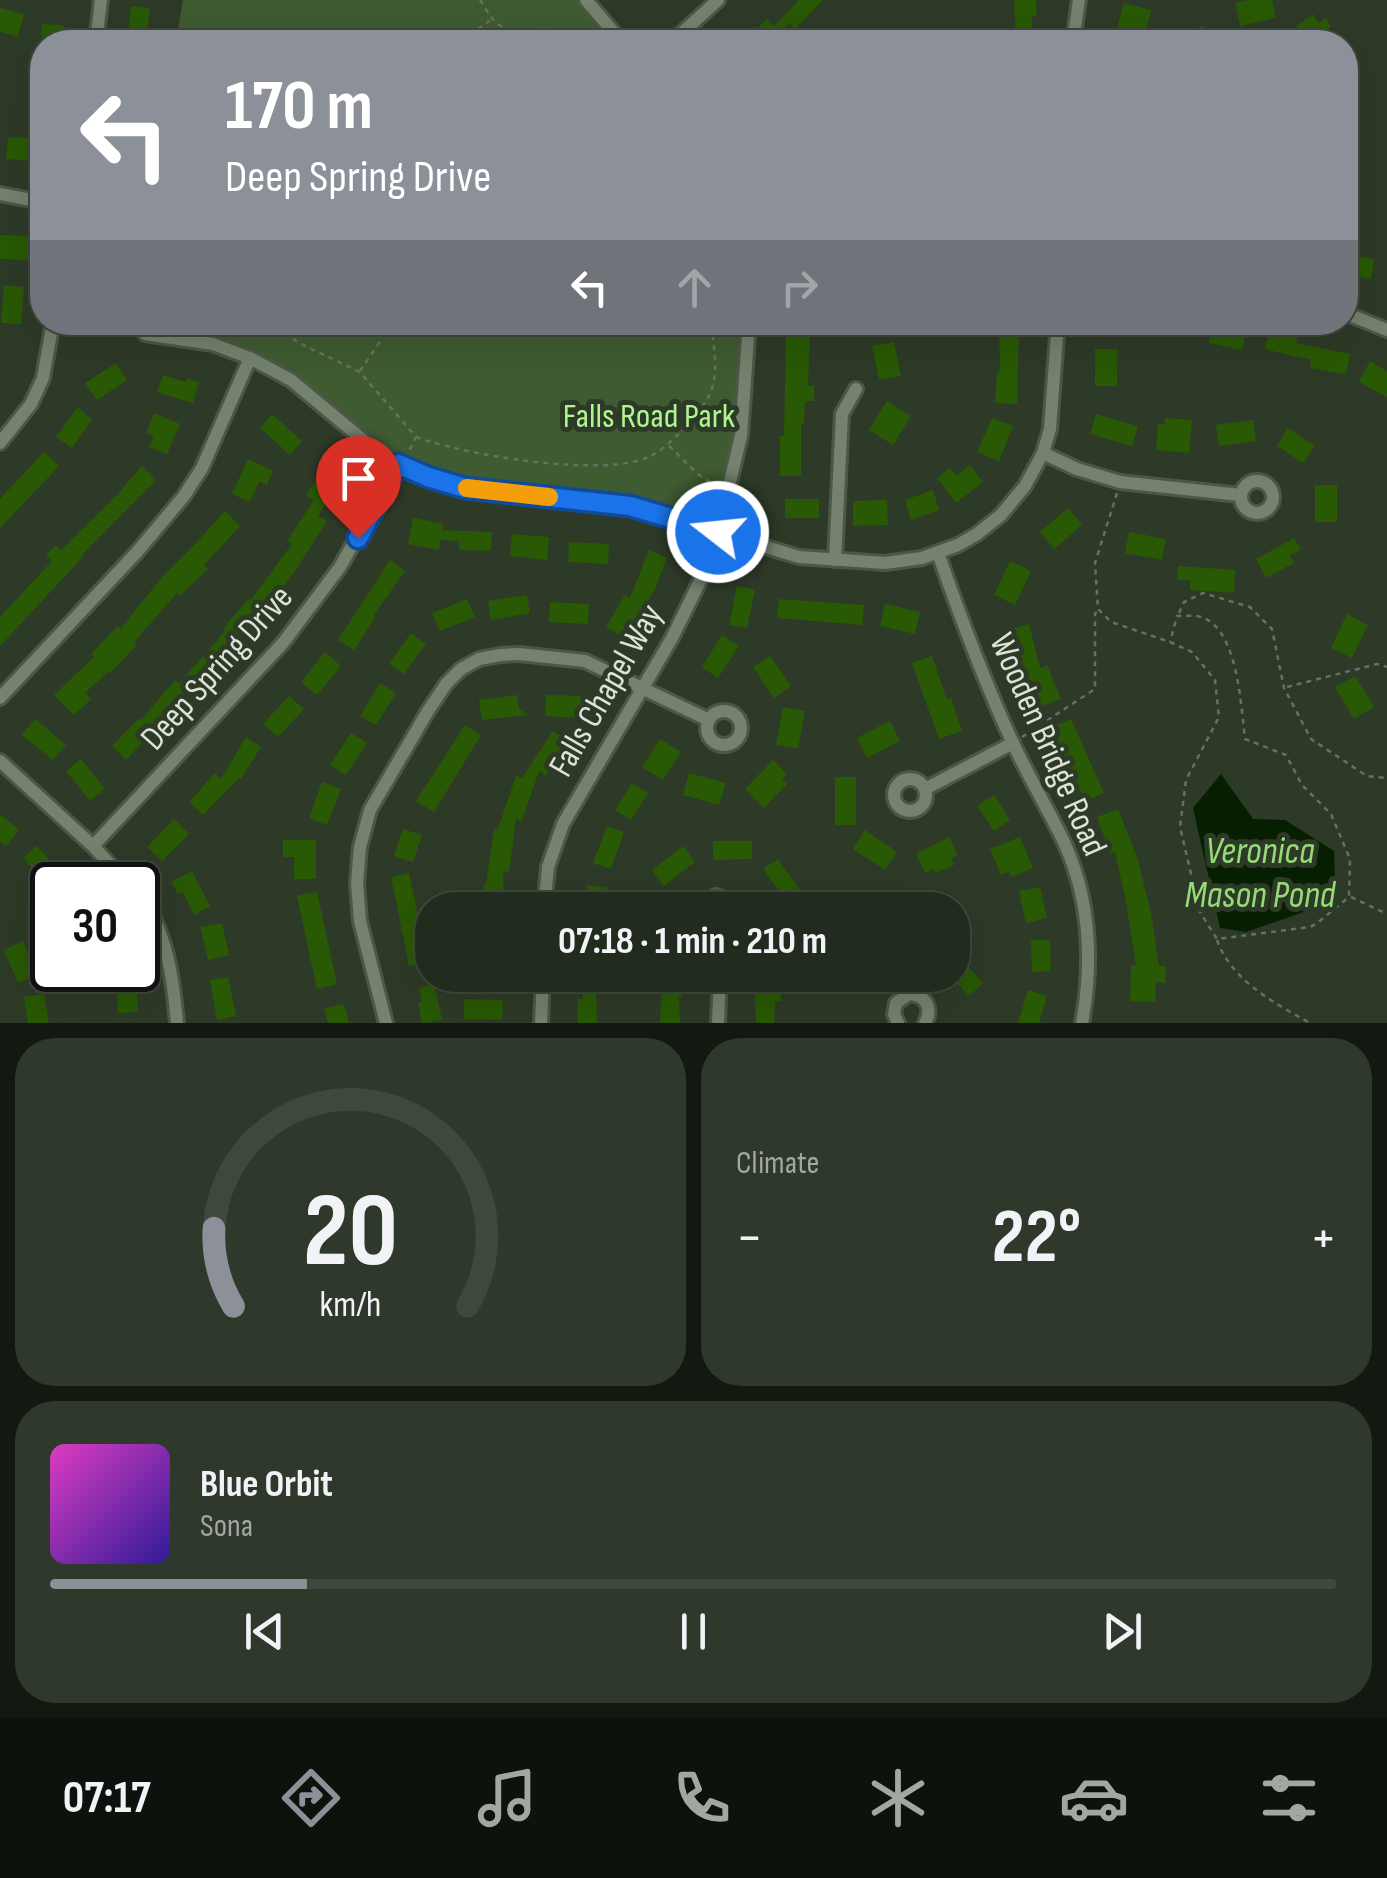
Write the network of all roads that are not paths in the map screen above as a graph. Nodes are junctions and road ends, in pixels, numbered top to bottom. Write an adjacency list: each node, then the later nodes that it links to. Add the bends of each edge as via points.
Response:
1 (101, 0): 5 (street)
2 (586, 0): 6 (street)
3 (718, 0): 7 (street)
4 (1078, 0): 8 (street)
5 (97, 30)
6 (612, 30)
7 (685, 30)
8 (1074, 30)
9 (0, 194): 10 (street)
10 (30, 200)
11 (1358, 318): 12 (street)
12 (1387, 330)
13 (51, 335): 19 (street, via 43,378)
14 (152, 335): 17 (street)
15 (748, 335): 23 (street, Falls Chapel Way, via 740,436)
16 (1057, 335): 20 (street)
17 (250, 358): 21 (street, via 291,380); 27 (street, via 184,496)
18 (856, 389): 25 (street, via 842,414)
19 (2, 437)
20 (1043, 453): 22 (street, via 1120,482); 24 (street, via 1001,515)
21 (398, 464): 23 (street, via 465,488 630,506); 32 (street, Deep Spring Drive, via 358,538 283,643)
22 (1240, 494)
23 (718, 532): 25 (street, via 799,557); 26 (street, Falls Chapel Way, via 688,610)
24 (938, 553): 25 (street, via 885,563); 29 (street, Wooden Bridge Road)
25 (835, 560)
26 (642, 688): 28 (street); 34 (street, Falls Chapel Way, via 562,824); 39 (street, via 585,661 519,654 479,660 446,684 370,810 360,848 360,920)
27 (0, 698)
28 (709, 720)
29 (1013, 743): 31 (street); 44 (street, Wooden Bridge Road, via 1066,846 1085,913 1090,954)
30 (0, 761): 32 (street)
31 (925, 789)
32 (93, 846): 33 (street)
33 (108, 862)
34 (546, 892)
35 (160, 932): 38 (street)
36 (542, 992): 40 (street)
37 (719, 992): 41 (street)
38 (177, 1023)
39 (386, 1023)
40 (541, 1023)
41 (718, 1023)
42 (898, 1023): 43 (street, via 896,1004 909,994 928,1004)
43 (925, 1023)
44 (1082, 1023)

